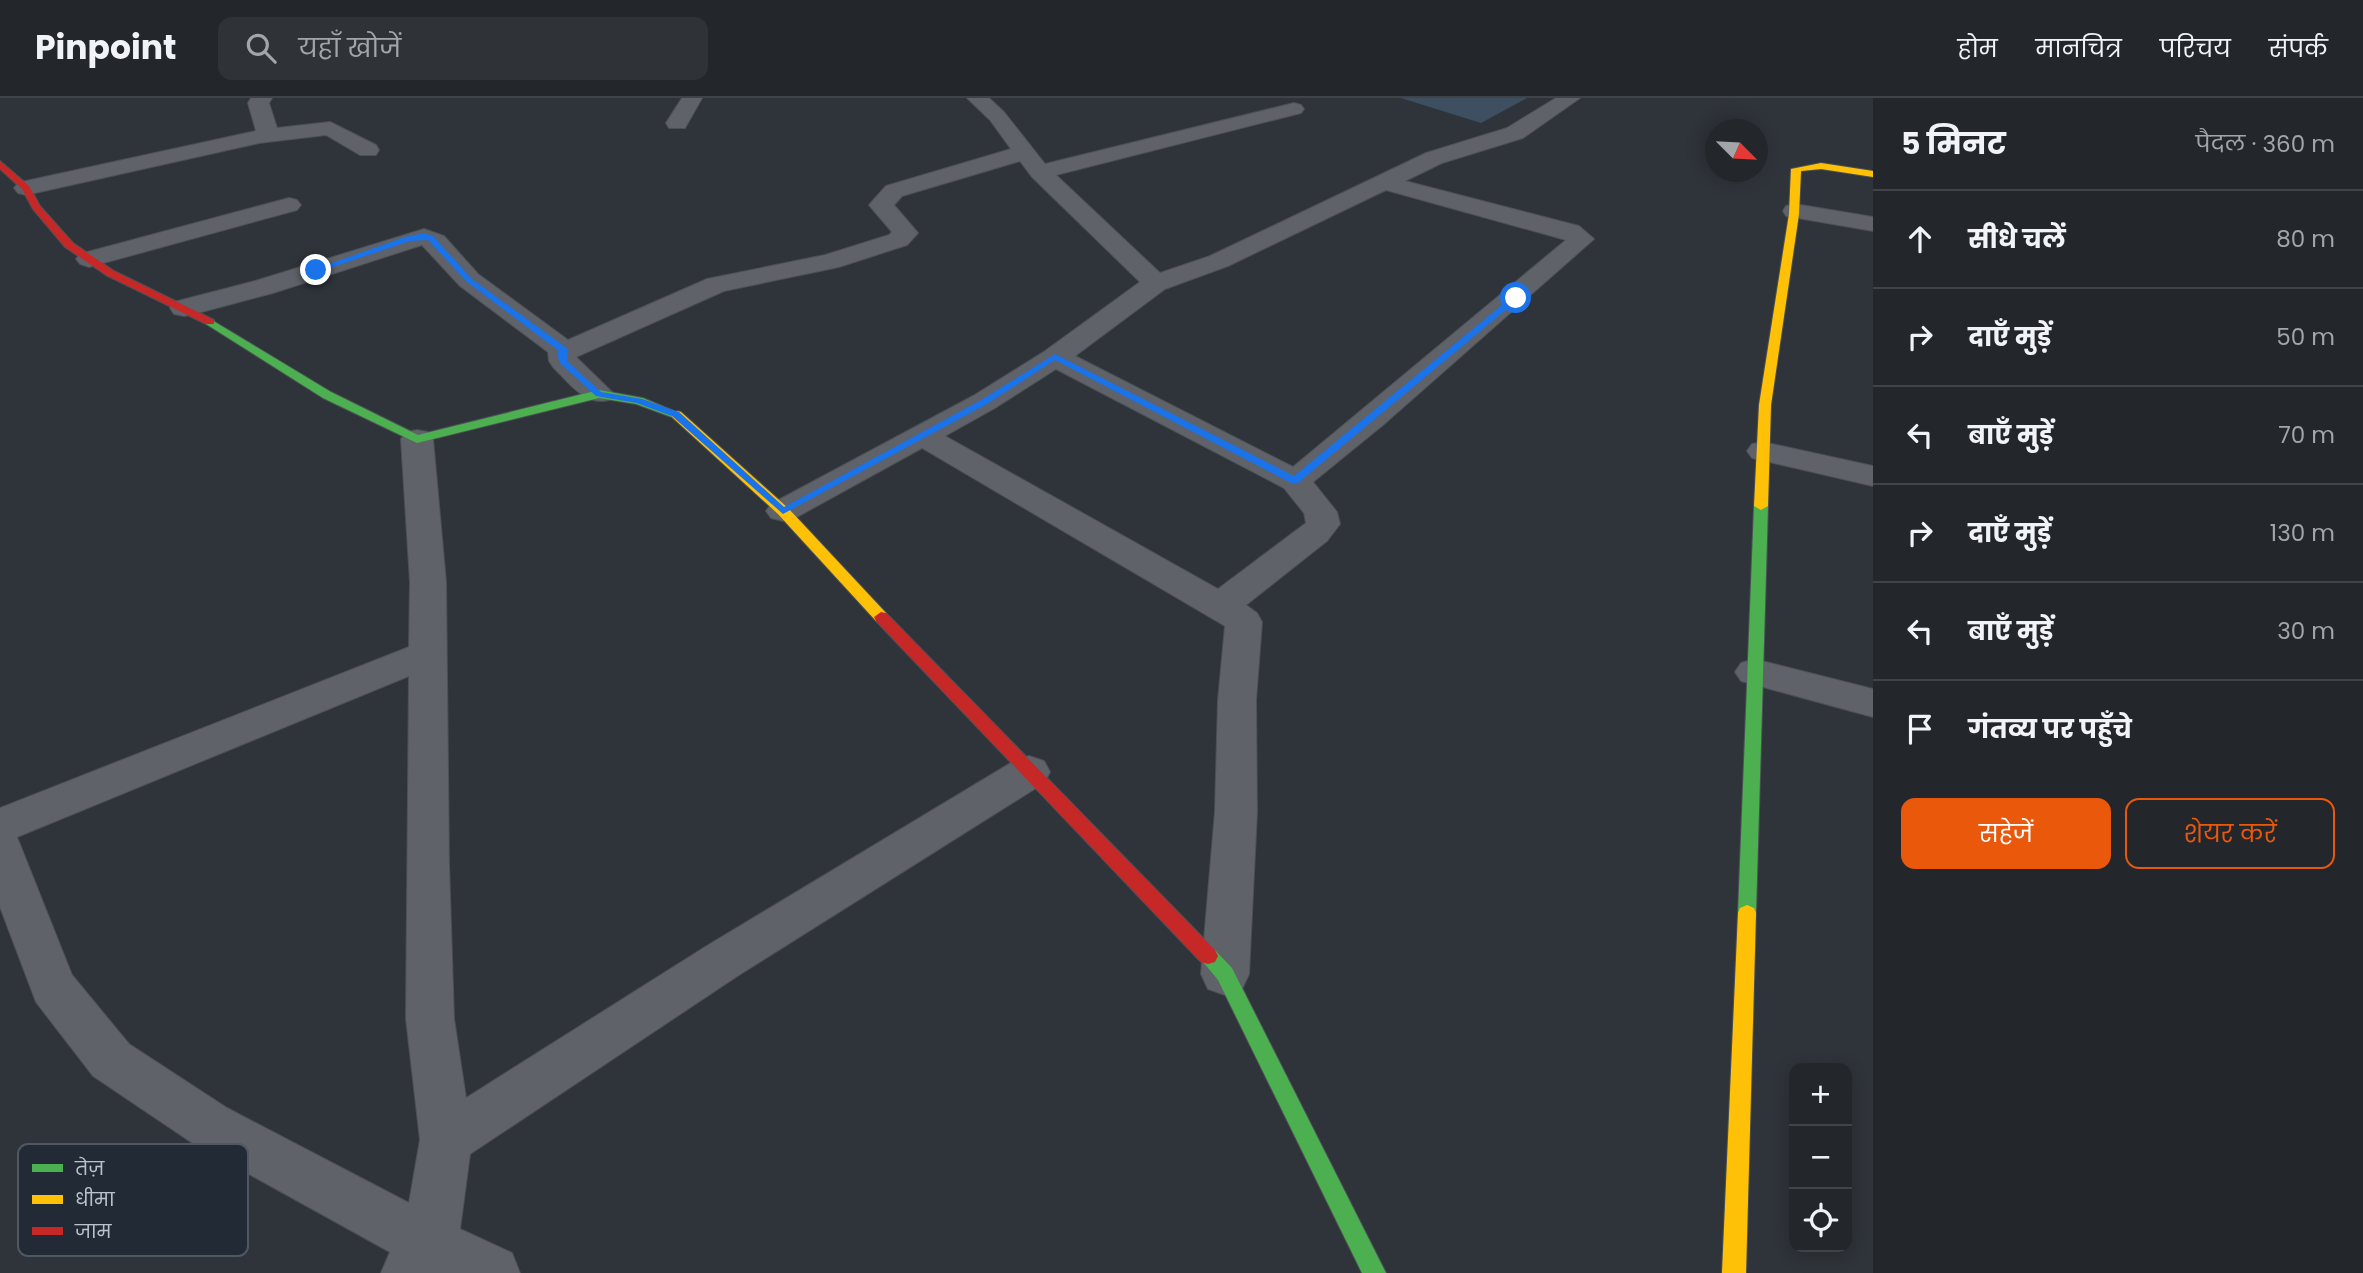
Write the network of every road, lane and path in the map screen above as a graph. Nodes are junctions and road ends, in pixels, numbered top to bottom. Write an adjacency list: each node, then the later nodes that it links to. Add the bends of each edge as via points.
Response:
1 (262, 98): 7 (street, via 260,116 268,133)
2 (692, 98): 6 (street)
3 (978, 98): 9 (street)
4 (1570, 98): 12 (street, via 1515,133 1434,159)
5 (1294, 109): 9 (street)
6 (677, 123)
7 (259, 137): 8 (street, via 330,128); 13 (street)
8 (368, 149)
9 (1033, 162): 18 (street); 20 (street, via 894,191 881,205 906,233 898,240 830,262 716,285)
10 (0, 164): 13 (street)
11 (1873, 174): 15 (street, via 1798,167)
12 (1386, 183): 18 (street, via 1219,261); 27 (street, via 1570,231 1581,239)
13 (26, 188): 17 (street, via 69,245)
14 (289, 205): 17 (street)
15 (1795, 211): 16 (street); 25 (street, via 1765,405)
16 (1873, 224)
17 (89, 258): 19 (street, via 139,289)
18 (1156, 283): 21 (street)
19 (184, 308): 20 (street, via 424,236 435,241 469,280); 24 (street, via 327,395)
20 (565, 351): 22 (street, via 563,361)
21 (1055, 357): 23 (street); 27 (street)
22 (599, 394): 24 (street); 28 (street, via 676,414)
23 (921, 435): 28 (street); 29 (street)
24 (417, 439): 30 (street, via 428,582)
25 (1763, 451): 26 (street); 31 (street)
26 (1873, 476)
27 (1294, 481): 29 (street, via 1320,512 1323,524)
28 (783, 511): 33 (street)
29 (1220, 606): 36 (street, via 1244,622)
30 (427, 654): 34 (street); 37 (street, via 430,1018)
31 (1754, 672): 32 (street); 43 (street)
32 (1873, 703)
33 (1029, 772): 36 (street); 37 (street, via 722,961)
34 (0, 826)
35 (0, 847): 38 (street, via 53,987 111,1060)
36 (1225, 974): 42 (street)
37 (446, 1140): 40 (street)
38 (239, 1144)
39 (248, 1150): 40 (street)
40 (420, 1258): 41 (street)
41 (492, 1273)
42 (1374, 1273)
43 (1734, 1273)

